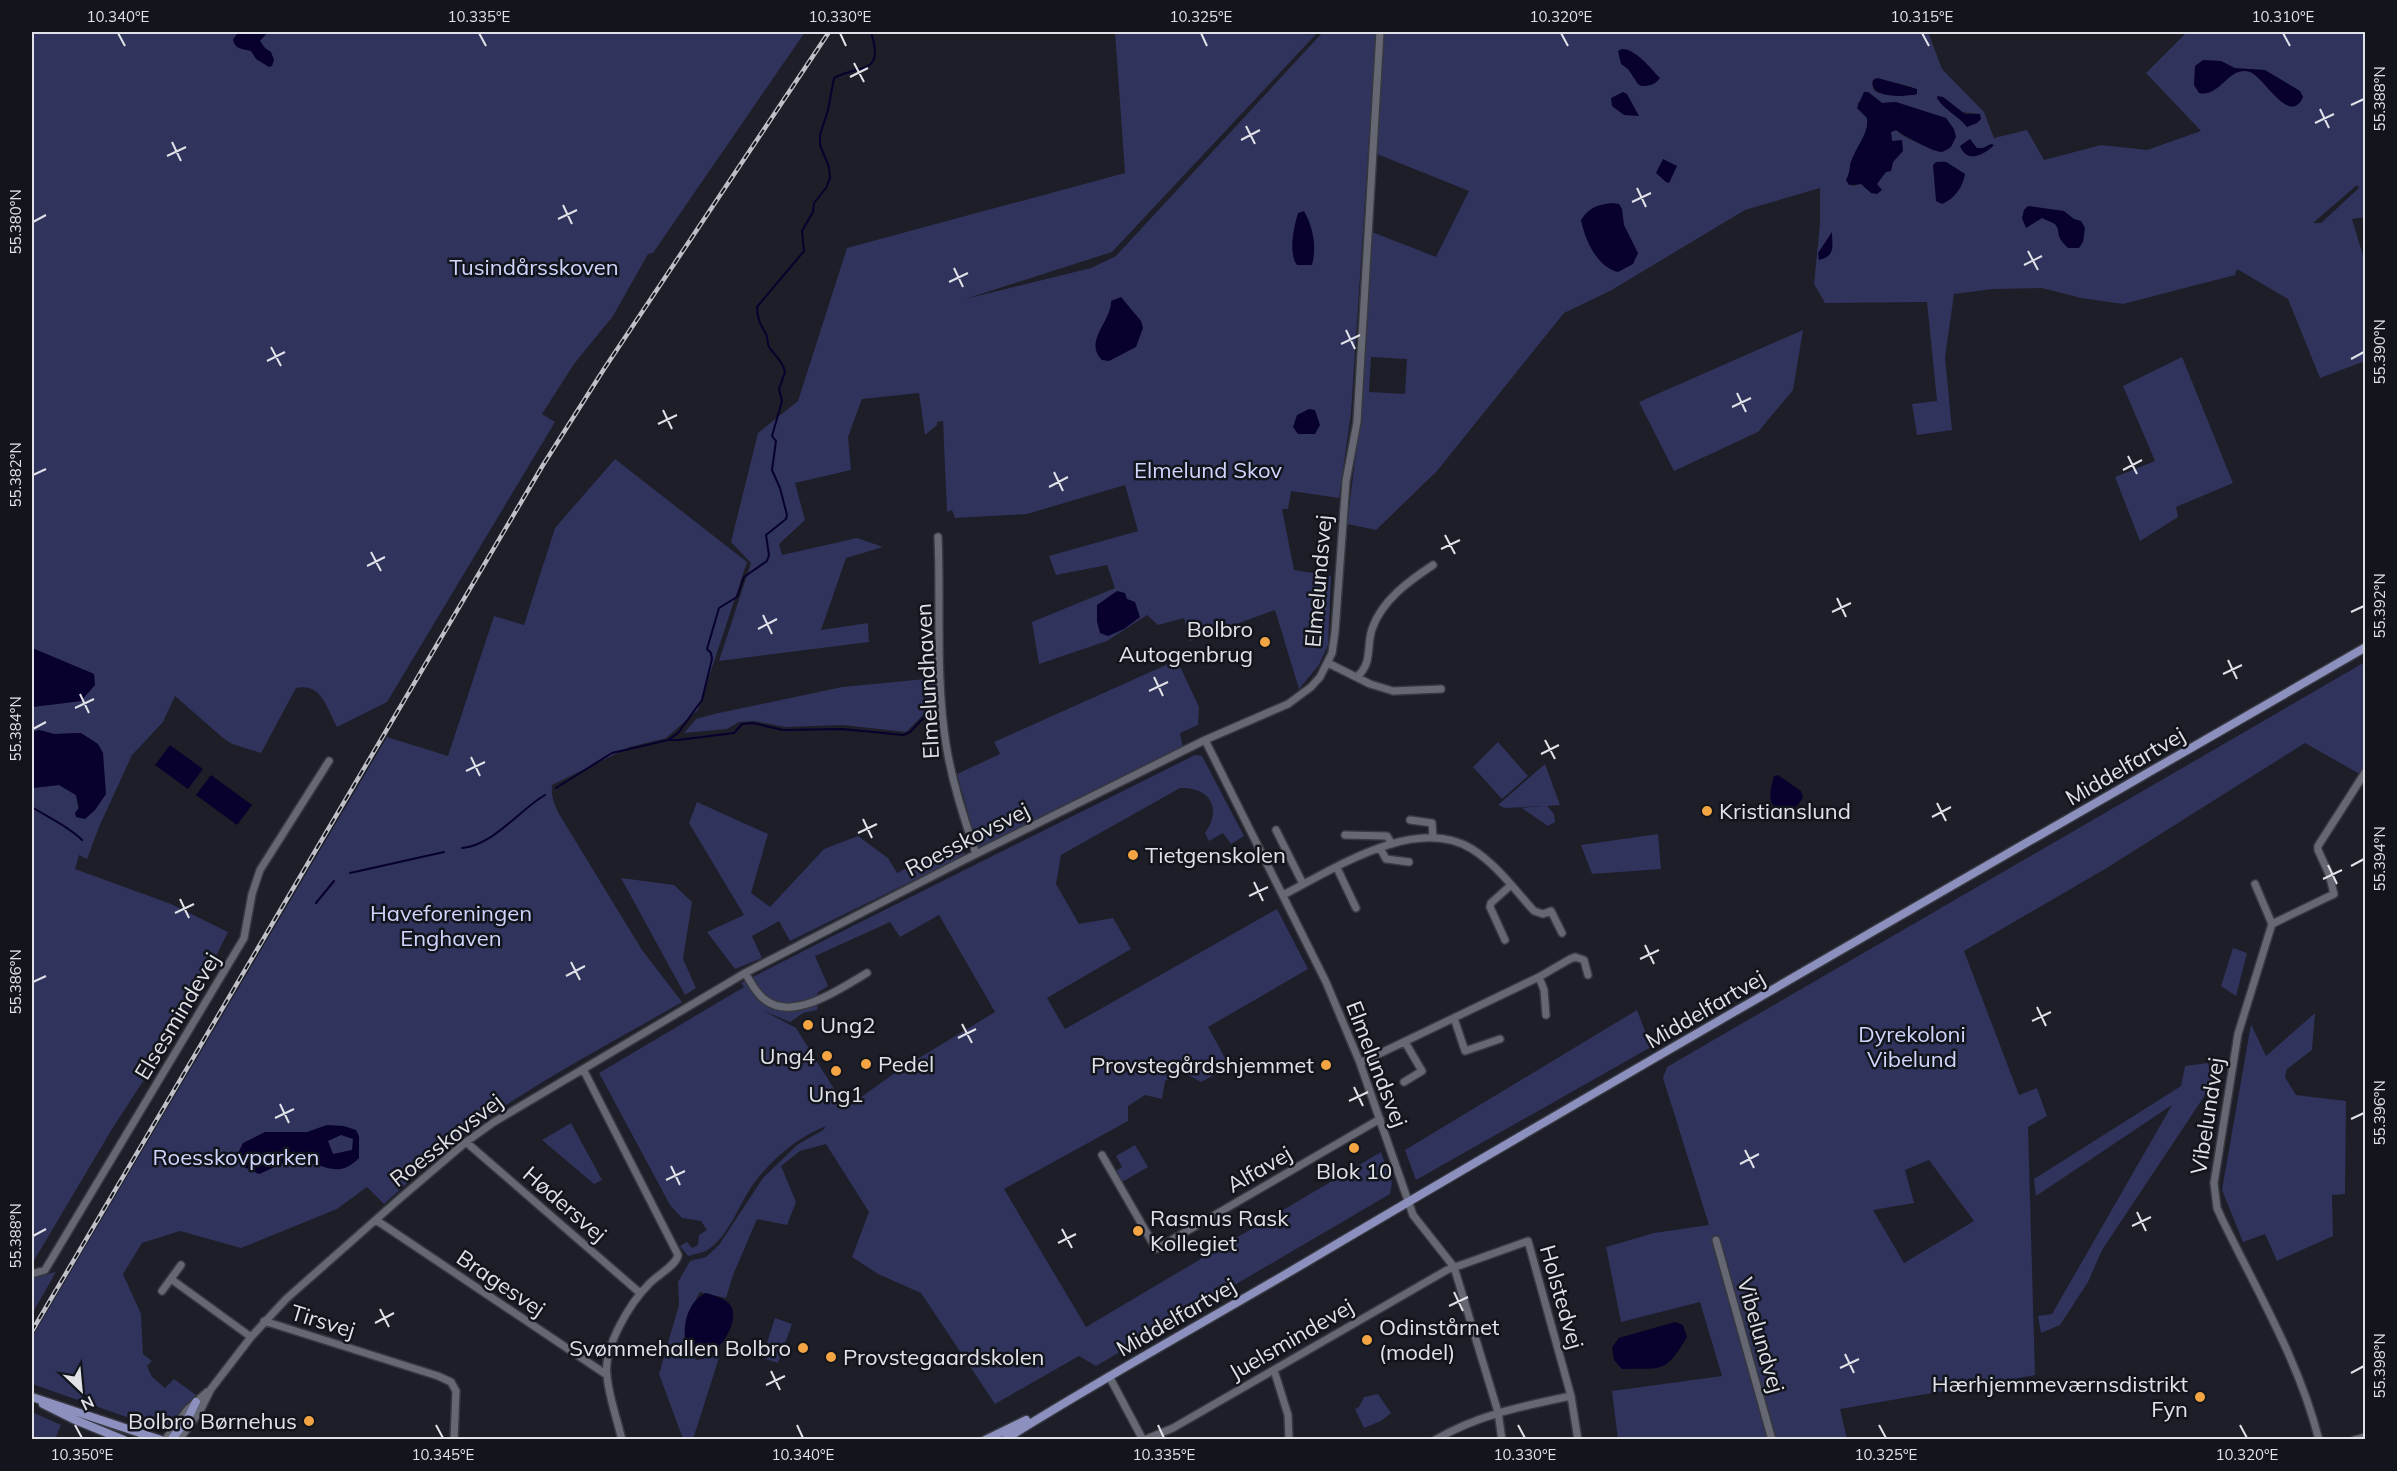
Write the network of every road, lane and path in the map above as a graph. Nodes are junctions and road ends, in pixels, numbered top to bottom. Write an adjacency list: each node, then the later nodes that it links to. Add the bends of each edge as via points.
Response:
1 (1380, 32): 5 (street, Elmelundsvej, via 1357,422 1346,481 1335,632)
2 (938, 537): 17 (street, Elmelundhaven, via 939,664 946,743 959,804)
3 (1433, 565): 6 (street, via 1407,583 1380,613 1371,632 1366,667)
4 (2366, 647): 42 (main road, Middelfartvej)
5 (1328, 663): 6 (street); 8 (street, Elmelundsvej, via 1300,696)
6 (1357, 677): 7 (street, via 1393,691)
7 (1441, 689)
8 (1205, 740): 17 (street, Roesskovsvej); 23 (street, Elmelundsvej)
9 (329, 761): 47 (street, Elsesmindevej, via 260,870 244,938 45,1270)
10 (2366, 771): 25 (street, via 2318,846 2334,894)
11 (1410, 819): 14 (street, via 1432,823)
12 (1276, 830): 20 (street)
13 (1345, 835): 15 (street, via 1387,836)
14 (1433, 837): 15 (street); 22 (street, via 1456,841 1474,850)
15 (1392, 844): 16 (street)
16 (1380, 848): 18 (street, via 1386,858); 19 (street)
17 (976, 855): 28 (street, Roesskovsvej)
18 (1409, 862)
19 (1336, 868): 20 (street); 24 (street)
20 (1304, 884): 23 (street)
21 (2255, 884): 25 (street)
22 (1511, 885): 26 (street, via 1538,914 1551,911); 27 (street, via 1490,907)
23 (1283, 895): 36 (street, Elmelundsvej, via 1326,982)
24 (1356, 908)
25 (2272, 924): 80 (street, Vibelundvej, via 2238,1034 2215,1197 2307,1395)
26 (1562, 933)
27 (1505, 940)
28 (745, 973): 29 (street, via 766,1001 789,1007 817,1001); 37 (street, Roesskovsvej)
29 (867, 973)
30 (1588, 975): 31 (street, via 1584,960 1575,957)
31 (1539, 977): 32 (street); 33 (street)
32 (1546, 1015)
33 (1454, 1018): 34 (street, via 1465,1051); 35 (street)
34 (1500, 1039)
35 (1406, 1042): 36 (street); 38 (street, via 1422,1071)
36 (1360, 1064): 39 (street, Elmelundsvej)
37 (583, 1069): 40 (street, Roesskovsvej); 50 (street, via 677,1251 678,1258)
38 (1404, 1082)
39 (1380, 1119): 41 (street, Alfavej, via 1156,1249); 42 (street, Elmelundsvej)
40 (466, 1142): 43 (street, Roesskovsvej); 50 (street, Hødersvej)
41 (1102, 1155)
42 (1408, 1202): 46 (street, Elmelundsvej, via 1413,1215); 55 (main road, Middelfartvej)
43 (376, 1220): 51 (street, Roesskovsvej); 54 (street, Bragesvej)
44 (1716, 1240): 79 (street, Vibelundvej)
45 (181, 1265): 48 (street)
46 (1454, 1267): 53 (street, Juelsmindevej); 57 (street, Holstedvej, via 1528,1241); 61 (street)
47 (32, 1274)
48 (171, 1279): 49 (street); 52 (street)
49 (162, 1291)
50 (640, 1293): 54 (street, via 614,1342)
51 (264, 1321): 52 (street, Roesskovsvej); 70 (street, Tirsvej, via 451,1382 456,1391)
52 (251, 1336): 56 (street, Roesskovsvej)
53 (1274, 1370): 74 (street, Juelsmindevej, via 1173,1428); 75 (street, via 1288,1414)
54 (607, 1375): 71 (street)
55 (1109, 1376): 60 (main road, Middelfartvej); 74 (street)
56 (211, 1389): 59 (street, Roesskovsvej); 69 (street, Roesskovsvej)
57 (1571, 1396): 61 (street); 78 (street, Holstedvej)
58 (32, 1398): 62 (main road); 66 (main road)
59 (196, 1402): 67 (street, Roesskovsvej); 68 (main road)
60 (1061, 1403): 72 (main road, Middelfartvej); 73 (main road, Middelfartvej)
61 (1498, 1412): 76 (street, via 1454,1428); 77 (street)
62 (97, 1429): 64 (main road); 65 (main road, via 119,1431)
63 (2366, 1437): 81 (street)
64 (124, 1440)
65 (142, 1440)
66 (160, 1440)
67 (165, 1440)
68 (171, 1440)
69 (179, 1440)
70 (454, 1440)
71 (622, 1440)
72 (985, 1440)
73 (1004, 1440)
74 (1144, 1440)
75 (1289, 1440)
76 (1435, 1440)
77 (1502, 1440)
78 (1578, 1440)
79 (1773, 1440)
80 (2319, 1440)
81 (2354, 1440)

